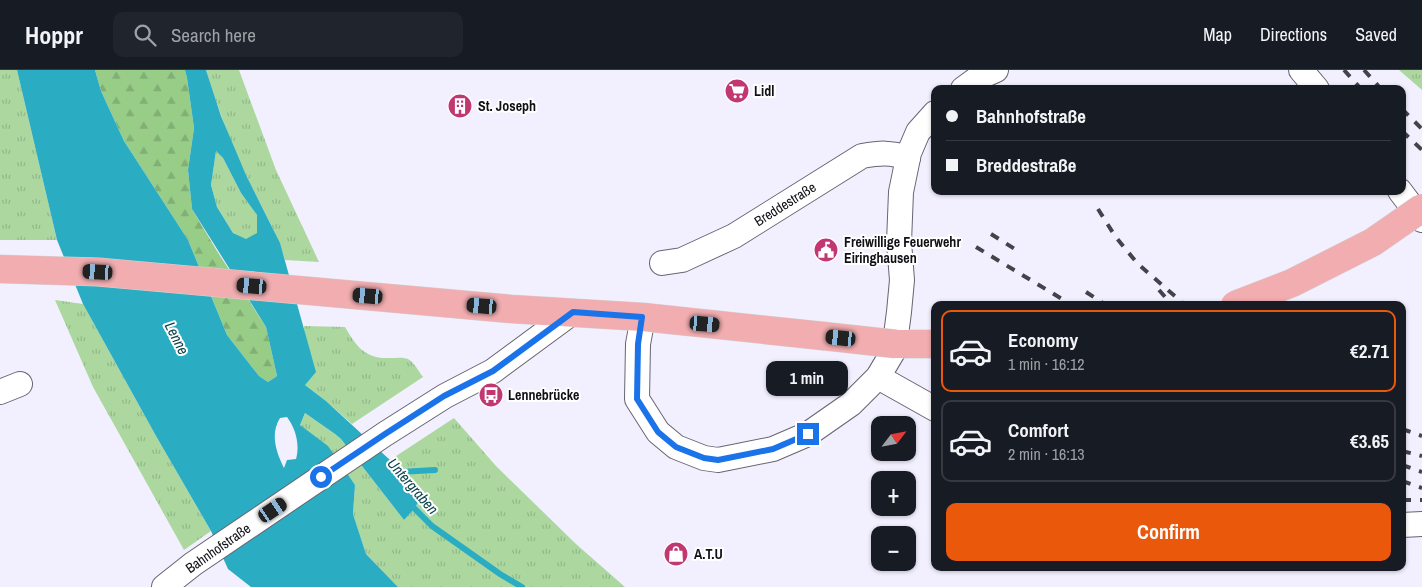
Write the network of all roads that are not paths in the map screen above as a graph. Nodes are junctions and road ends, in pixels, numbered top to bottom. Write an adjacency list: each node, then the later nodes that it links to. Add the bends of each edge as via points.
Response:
1 (996, 70): 3 (street)
2 (1301, 70): 4 (street)
3 (968, 85)
4 (1314, 85)
5 (931, 117): 6 (street, via 918,132)
6 (908, 158): 10 (street, Breddestraße, via 880,153 862,156 734,236 682,260); 16 (street, via 901,192 900,312 894,350)
7 (1403, 195): 9 (street)
8 (1422, 208): 12 (main road, bridge, via 1373,242 1292,284)
9 (1422, 220)
10 (662, 263)
11 (0, 269): 13 (main road, via 98,272)
12 (1245, 301)
13 (573, 312): 14 (main road); 20 (street, Bahnhofstraße, via 493,371 444,396 385,434)
14 (642, 317): 15 (main road, bridge, via 896,344); 16 (street, via 637,399 658,432 676,447 704,458 718,460 773,449 808,434 851,404)
15 (931, 344)
16 (878, 377): 17 (street)
17 (931, 407)
18 (1422, 524): 19 (street)
19 (1406, 525)
20 (164, 587)

